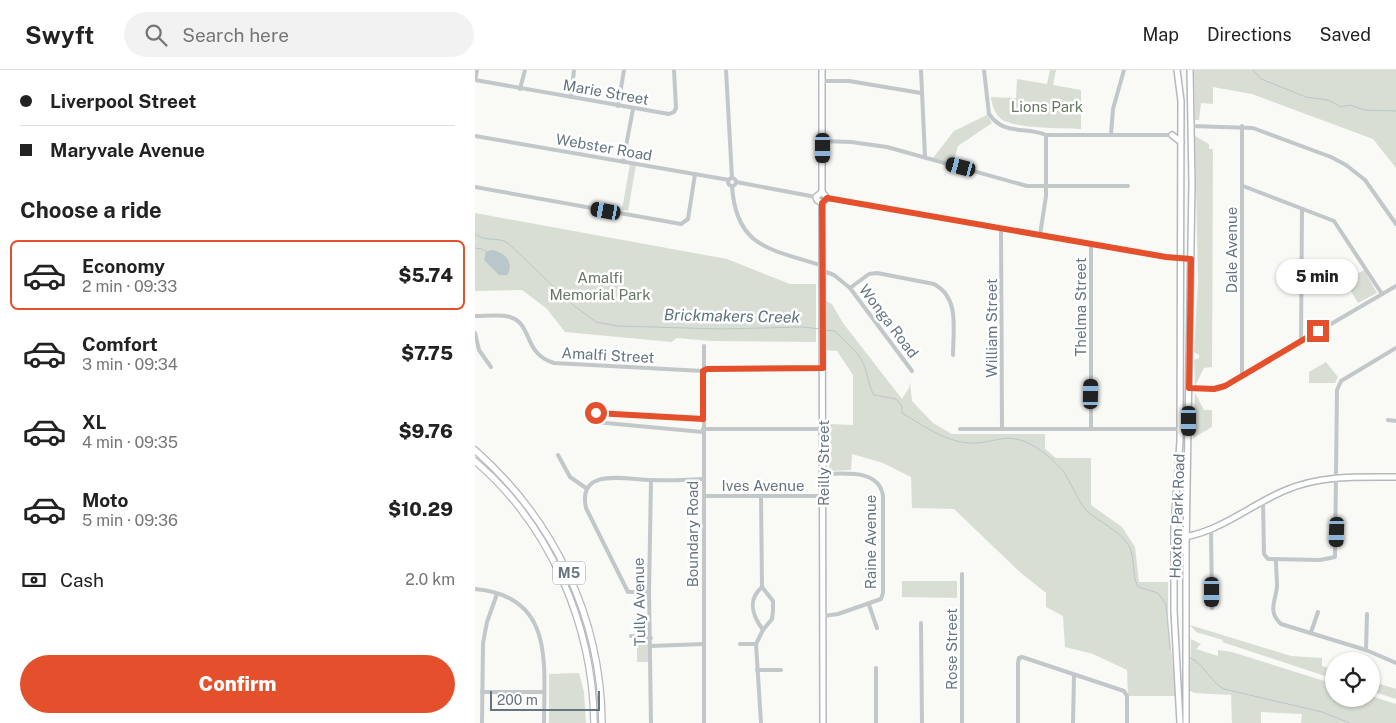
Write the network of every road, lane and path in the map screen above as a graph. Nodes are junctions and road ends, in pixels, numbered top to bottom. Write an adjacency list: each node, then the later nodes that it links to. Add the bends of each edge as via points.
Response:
1 (477, 70): 13 (street)
2 (525, 70): 15 (street)
3 (574, 70): 17 (street)
4 (624, 70): 18 (street)
5 (674, 70): 19 (street, Marie Street, via 676,106 673,113)
6 (726, 70): 31 (street)
7 (823, 70): 14 (main road)
8 (921, 70): 16 (street)
9 (984, 70): 23 (street, via 986,104 992,119 1010,130)
10 (1124, 70): 22 (street, via 1113,109)
11 (1177, 70): 27 (main road, Hoxton Park Road)
12 (1190, 70): 20 (main road, Hoxton Park Road)
13 (475, 80): 15 (street, Marie Street)
14 (823, 81): 16 (street, via 849,81); 26 (main road)
15 (520, 89): 17 (street, Marie Street)
16 (921, 93): 28 (street)
17 (571, 97): 18 (street, Marie Street)
18 (618, 106): 19 (street, Marie Street)
19 (633, 108): 29 (street)
20 (1191, 126): 21 (street); 49 (main road, Hoxton Park Road)
21 (1242, 126): 35 (street, Dale Avenue); 43 (street, via 1259,129 1346,165 1370,187)
22 (1111, 134): 23 (street); 24 (street)
23 (1046, 135): 33 (street)
24 (1173, 135): 27 (main road)
25 (475, 136): 29 (street, Webster Road)
26 (823, 141): 28 (street, via 887,147); 37 (main road)
27 (1181, 142): 48 (main road, Hoxton Park Road)
28 (925, 157): 33 (street, via 1027,186)
29 (623, 162): 30 (street, Webster Road)
30 (695, 174): 31 (street, Webster Road); 42 (street, via 689,217)
31 (730, 179): 32 (street, Wonga Road, via 729,184)
32 (734, 184): 38 (street); 50 (street, Wonga Road, via 733,204 738,220 752,238 765,247)
33 (1046, 186): 34 (street); 46 (street)
34 (1128, 186)
35 (1243, 186): 41 (street); 65 (street, Dale Avenue)
36 (475, 187): 42 (street)
37 (822, 192): 38 (main road); 39 (main road)
38 (816, 197): 40 (main road)
39 (827, 198): 40 (main road); 45 (street)
40 (822, 203): 50 (main road, Reilly Street)
41 (1302, 209): 53 (street, via 1335,221 1340,226); 57 (street)
42 (685, 223): 44 (street)
43 (1396, 224)
44 (689, 228)
45 (1001, 229): 46 (street); 71 (street, William Street)
46 (1040, 235): 47 (street)
47 (1091, 244): 48 (street); 75 (street, Thelma Street)
48 (1180, 259): 49 (street); 73 (main road, Hoxton Park Road)
49 (1191, 259): 66 (main road, Hoxton Park Road)
50 (823, 269): 52 (street, Wonga Road); 62 (main road, Reilly Street)
51 (1396, 286): 53 (street)
52 (850, 288): 60 (street, via 869,274 877,273 942,288 953,308); 64 (street, Wonga Road)
53 (1382, 294): 57 (street)
54 (475, 316): 55 (street); 63 (street, Amalfi Street, via 506,316 517,320 525,329 533,350 553,363)
55 (475, 321)
56 (475, 333): 61 (street, via 479,350)
57 (1301, 340): 65 (street)
58 (704, 346): 63 (street, Boundary Road)
59 (1396, 348): 81 (street, via 1341,380)
60 (953, 355)
61 (491, 367)
62 (823, 368): 63 (street); 70 (main road, Reilly Street)
63 (703, 371): 67 (street, Boundary Road)
64 (912, 371)
65 (1242, 374): 66 (street, via 1220,387)
66 (1189, 388): 91 (main road, Hoxton Park Road)
67 (703, 419): 74 (street, Boundary Road); 74 (street, via 596,413 595,422)
68 (1388, 420): 69 (street)
69 (1396, 421)
70 (823, 428): 74 (street); 79 (main road, Reilly Street)
71 (1002, 428): 72 (street); 75 (street)
72 (961, 429)
73 (1180, 429): 75 (street); 90 (main road, Hoxton Park Road)
74 (703, 430): 82 (street, Boundary Road)
75 (1091, 430)
76 (475, 450): 124 (highway, M5, via 529,506 568,572 593,643)
77 (558, 455): 84 (street, via 570,477)
78 (475, 461): 123 (highway, M5, via 507,492 539,535 561,578 585,647)
79 (823, 474): 87 (main road, Reilly Street); 98 (street, Raine Avenue, via 861,474 878,482 882,490 883,593 881,599)
80 (1396, 477): 81 (main road)
81 (1337, 478): 88 (main road, via 1301,484); 92 (street, via 1335,557)
82 (703, 479): 83 (street); 85 (street, Boundary Road)
83 (651, 480): 84 (street, via 605,478); 96 (street, Tully Avenue)
84 (586, 488): 96 (street, via 586,508 628,592)
85 (704, 496): 86 (street, Ives Avenue); 109 (street, Boundary Road)
86 (761, 496): 87 (street, Ives Avenue); 94 (street)
87 (823, 496): 102 (main road, Reilly Street)
88 (1263, 501): 89 (main road); 92 (street, via 1264,554 1268,560)
89 (1211, 530): 91 (main road); 99 (street)
90 (1175, 538): 91 (main road); 135 (main road, Hoxton Park Road, via 1174,611)
91 (1186, 538): 136 (main road, Hoxton Park Road)
92 (1276, 560): 106 (street, via 1277,588 1273,614 1281,624)
93 (962, 574): 131 (street, Rose Street)
94 (762, 587): 105 (street, via 755,593 752,605); 105 (street, via 773,601 772,619)
95 (475, 589): 97 (street)
96 (649, 592): 108 (street, Tully Avenue)
97 (497, 594): 119 (street, via 483,644); 120 (street, via 519,605 537,626 543,646)
98 (869, 605): 102 (street, Raine Avenue); 104 (street)
99 (1212, 608)
100 (1318, 612): 106 (street)
101 (1367, 614): 113 (street)
102 (823, 616): 128 (main road, Reilly Street)
103 (921, 623): 130 (street)
104 (877, 628)
105 (763, 630): 111 (street)
106 (1311, 632): 113 (street)
107 (631, 636): 108 (street)
108 (651, 638): 112 (street, Tully Avenue)
109 (704, 644): 112 (street); 126 (street, Boundary Road)
110 (740, 644): 111 (street)
111 (756, 644): 116 (street)
112 (651, 646): 125 (street, Tully Avenue)
113 (1366, 650): 114 (street)
114 (1396, 663)
115 (876, 668): 129 (street)
116 (757, 670): 117 (street); 127 (street)
117 (781, 670)
118 (1074, 676): 132 (street, via 1019,658); 133 (street); 134 (street, via 1124,691 1127,696)
119 (483, 692): 120 (street); 121 (street)
120 (544, 692): 122 (street)
121 (482, 723)
122 (544, 723)
123 (594, 723)
124 (602, 723)
125 (651, 723)
126 (704, 723)
127 (761, 723)
128 (823, 723)
129 (876, 723)
130 (922, 723)
131 (962, 723)
132 (1018, 723)
133 (1073, 723)
134 (1127, 723)
135 (1180, 723)
136 (1186, 723)

